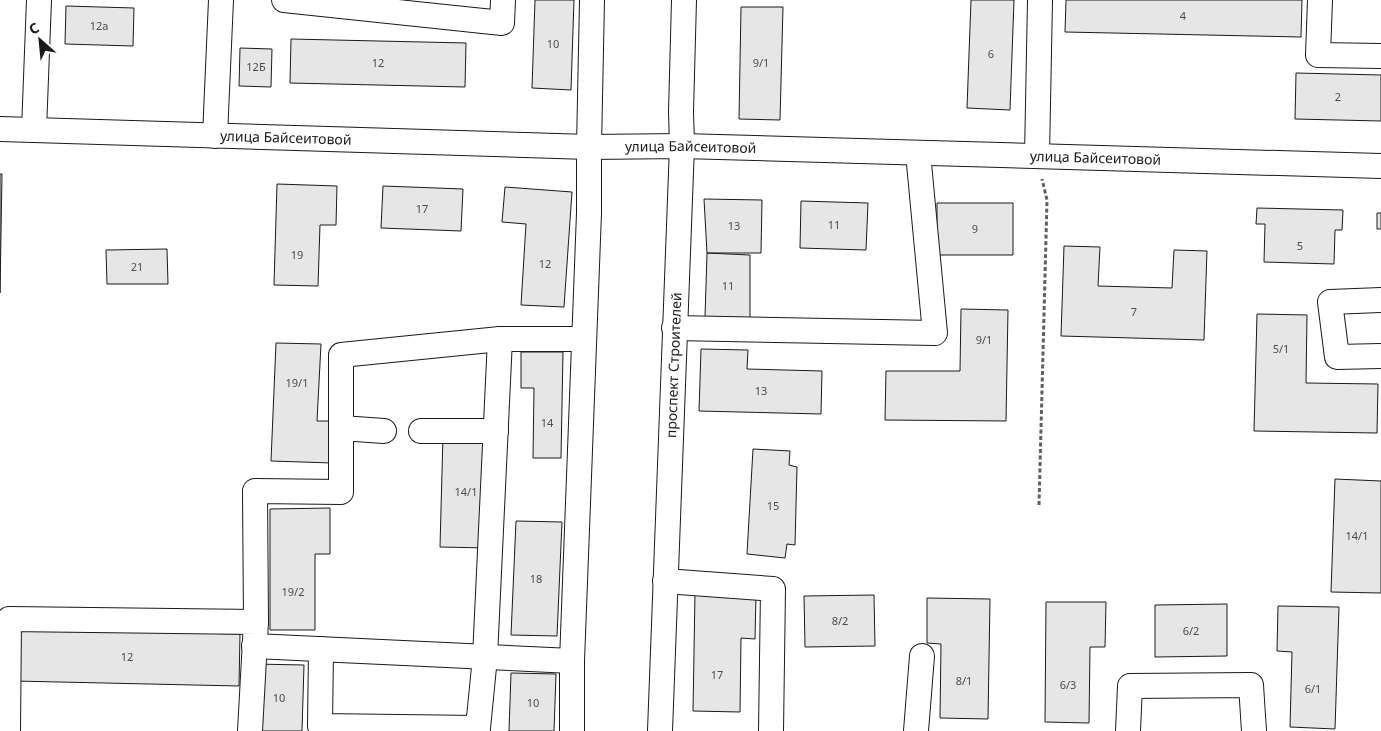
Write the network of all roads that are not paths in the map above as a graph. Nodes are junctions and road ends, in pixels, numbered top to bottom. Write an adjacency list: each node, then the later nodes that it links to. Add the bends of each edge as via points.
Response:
1 (39, 0): 11 (street)
2 (221, 0): 12 (street)
3 (284, 0): 4 (street, via 502,23)
4 (503, 0)
5 (592, 0): 14 (street)
6 (684, 0): 13 (street, проспект Строителей)
7 (1040, 0): 16 (street)
8 (1320, 0): 9 (street, via 1318,55)
9 (1381, 56)
10 (0, 129): 11 (street, улица Байсеитовой)
11 (34, 130): 12 (street, улица Байсеитовой)
12 (215, 136): 14 (street, улица Байсеитовой)
13 (682, 146): 14 (street, улица Байсеитовой); 15 (street, улица Байсеитовой); 19 (street, проспект Строителей)
14 (589, 147): 21 (street)
15 (918, 153): 16 (street, улица Байсеитовой); 19 (street, via 935,333)
16 (1037, 156): 17 (street, улица Байсеитовой)
17 (1381, 166)
18 (1381, 300): 22 (street, via 1330,302 1337,357)
19 (674, 328): 27 (street, проспект Строителей)
20 (500, 339): 21 (street); 23 (street, via 341,355); 26 (street)
21 (584, 339): 34 (street)
22 (1381, 356)
23 (341, 428): 24 (street); 29 (street, via 341,492 255,491)
24 (384, 431)
25 (421, 431): 26 (street)
26 (496, 431): 33 (street)
27 (665, 581): 38 (street, проспект Строителей); 39 (street, via 773,589)
28 (4, 620): 29 (street); 35 (street)
29 (256, 622): 30 (street)
30 (254, 646): 31 (street); 36 (street)
31 (321, 649): 33 (street); 33 (street, via 320,726 478,728)
32 (922, 656): 40 (street)
33 (485, 657): 34 (street)
34 (572, 661): 37 (street)
35 (8, 731)
36 (250, 731)
37 (572, 731)
38 (660, 731)
39 (771, 731)
40 (916, 731)
41 (1128, 731): 42 (street, via 1130,686 1242,685 1251,685)
42 (1254, 731)

